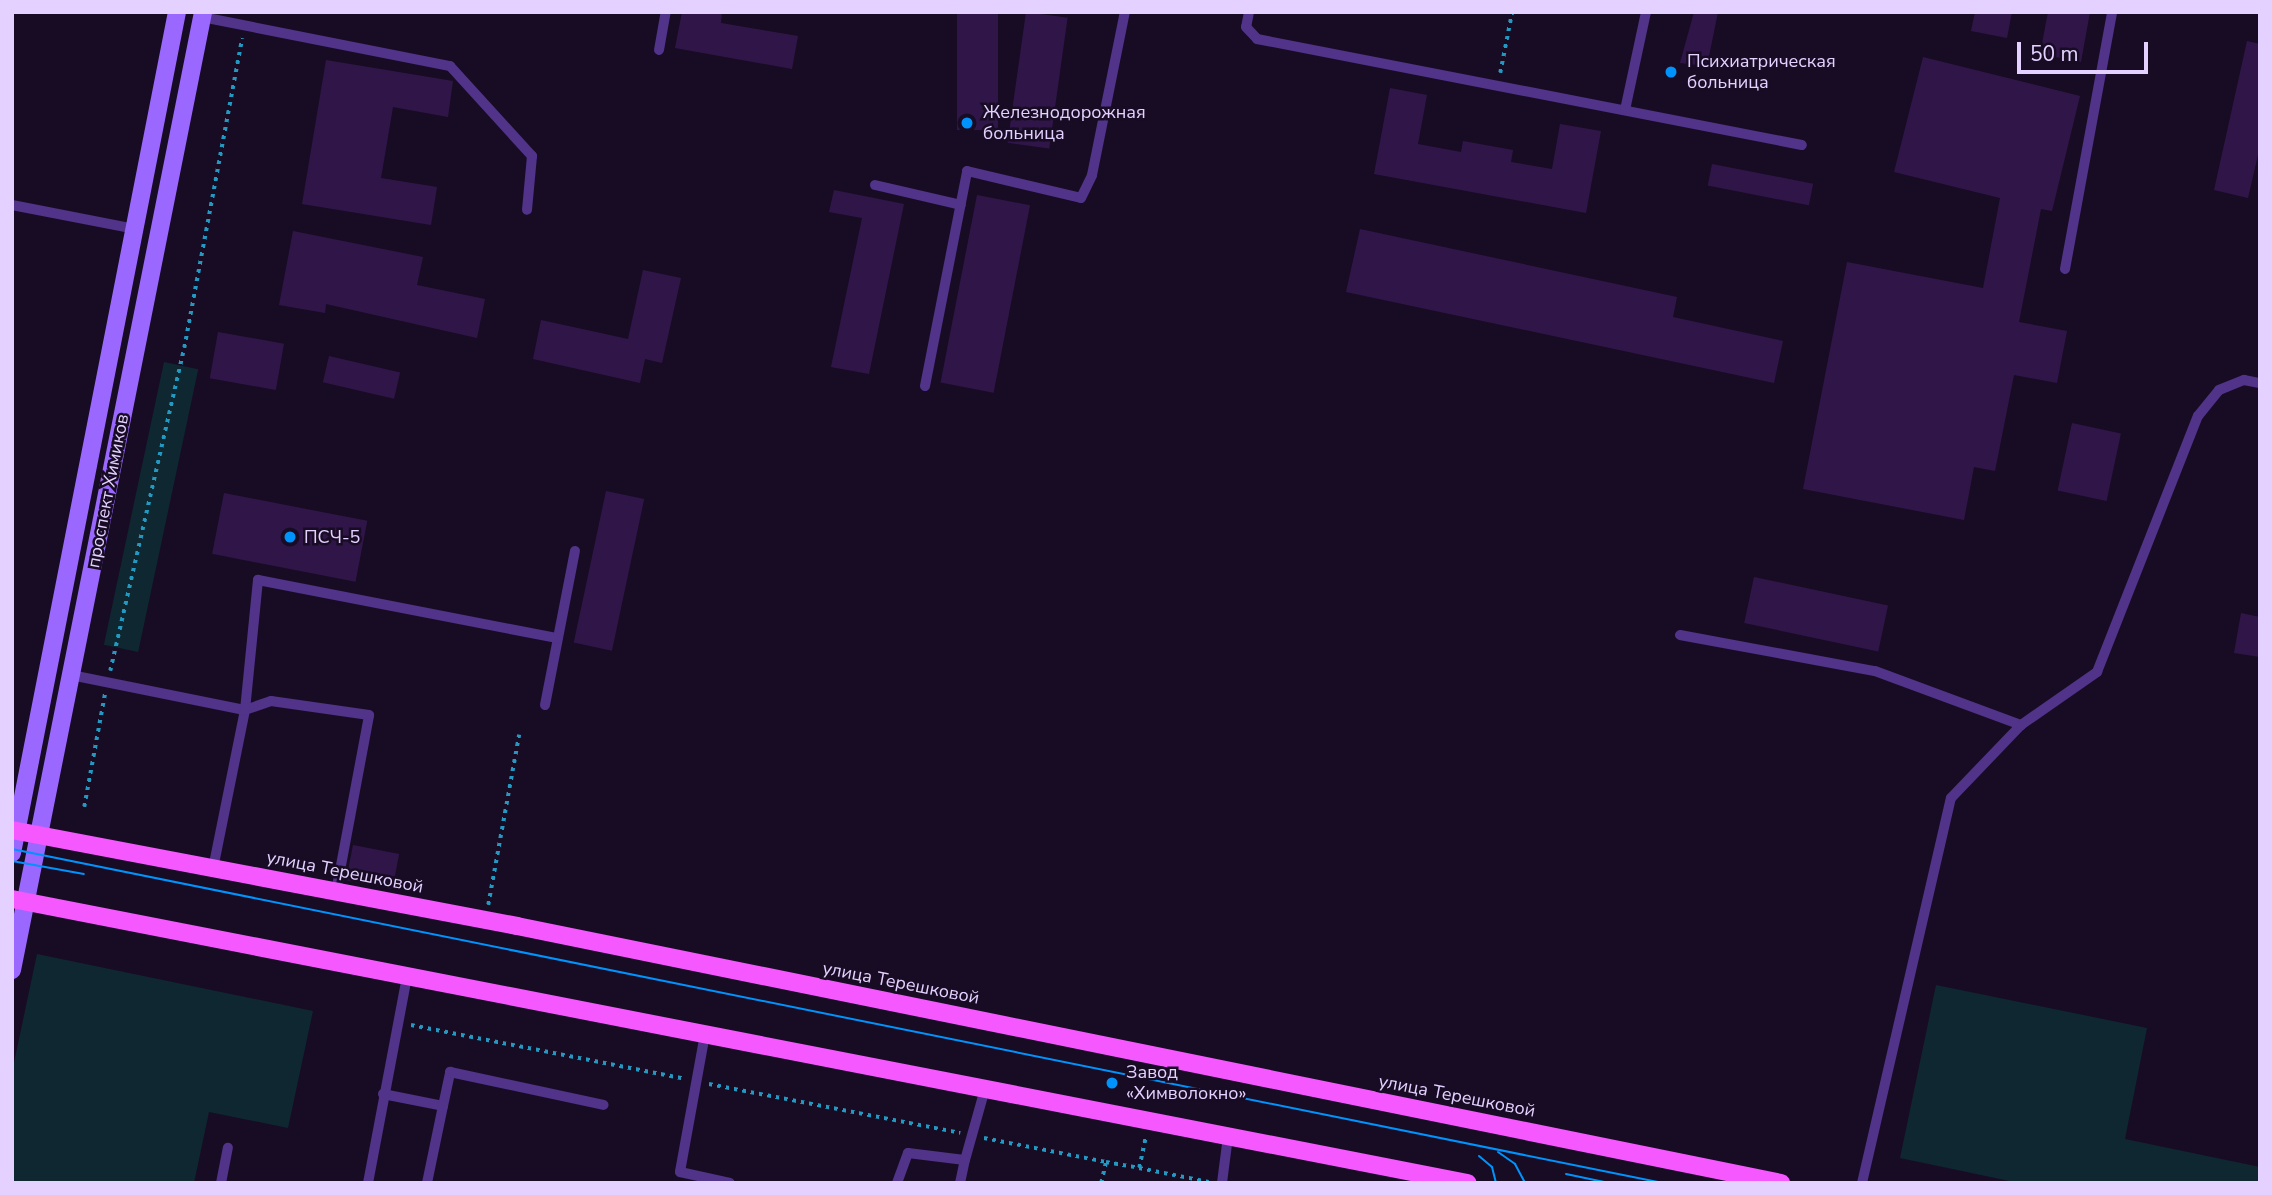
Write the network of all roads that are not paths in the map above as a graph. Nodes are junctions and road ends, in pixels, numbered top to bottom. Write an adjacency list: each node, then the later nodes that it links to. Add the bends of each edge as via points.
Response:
1 (177, 12): 11 (main road, проспект Химиков)
2 (666, 12): 8 (lane)
3 (1125, 12): 15 (lane, via 1091,175 1081,198 967,171)
4 (1250, 12): 9 (lane, via 1246,27 1256,39)
5 (1646, 12): 9 (lane)
6 (2112, 12): 18 (lane)
7 (203, 14): 12 (main road, проспект Химиков); 16 (lane, via 450,66 532,156)
8 (659, 50)
9 (1625, 110): 10 (lane)
10 (1802, 145)
11 (146, 170): 12 (lane); 17 (main road, проспект Химиков)
12 (170, 174): 24 (main road, проспект Химиков)
13 (875, 185): 15 (lane)
14 (12, 205): 17 (lane)
15 (961, 205): 20 (lane)
16 (527, 210)
17 (135, 229): 28 (main road, проспект Химиков)
18 (2065, 269)
19 (2260, 383): 27 (lane, via 2244,380 2219,390 2198,416 2097,673)
20 (925, 386)
21 (575, 551): 23 (lane)
22 (1679, 635): 27 (lane, via 1875,671)
23 (557, 638): 25 (lane); 26 (lane, via 258,580)
24 (71, 675): 26 (lane); 29 (main road, проспект Химиков)
25 (545, 705)
26 (245, 710): 31 (lane); 32 (lane, via 271,701 369,715)
27 (2021, 725): 53 (lane, via 1951,798)
28 (14, 831): 29 (main road, улица Терешковой); 30 (main road, проспект Химиков)
29 (39, 835): 31 (main road, улица Терешковой); 33 (main road, проспект Химиков)
30 (12, 853)
31 (213, 868): 32 (main road, улица Терешковой)
32 (336, 892): 52 (main road, улица Терешковой)
33 (18, 900): 34 (main road, проспект Химиков); 35 (main road)
34 (12, 970)
35 (407, 976): 36 (main road); 38 (lane)
36 (705, 1034): 37 (main road); 47 (lane, via 680,1172)
37 (985, 1089): 41 (main road); 43 (lane)
38 (383, 1094): 40 (lane); 45 (lane)
39 (604, 1105): 40 (lane, via 450,1072)
40 (443, 1106): 46 (lane)
41 (1228, 1136): 50 (lane); 51 (main road)
42 (228, 1148): 44 (lane)
43 (965, 1160): 48 (lane, via 908,1153); 49 (lane)
44 (221, 1183)
45 (368, 1183)
46 (427, 1183)
47 (730, 1183)
48 (897, 1183)
49 (960, 1183)
50 (1222, 1183)
51 (1468, 1183)
52 (1781, 1183)
53 (1862, 1183)

